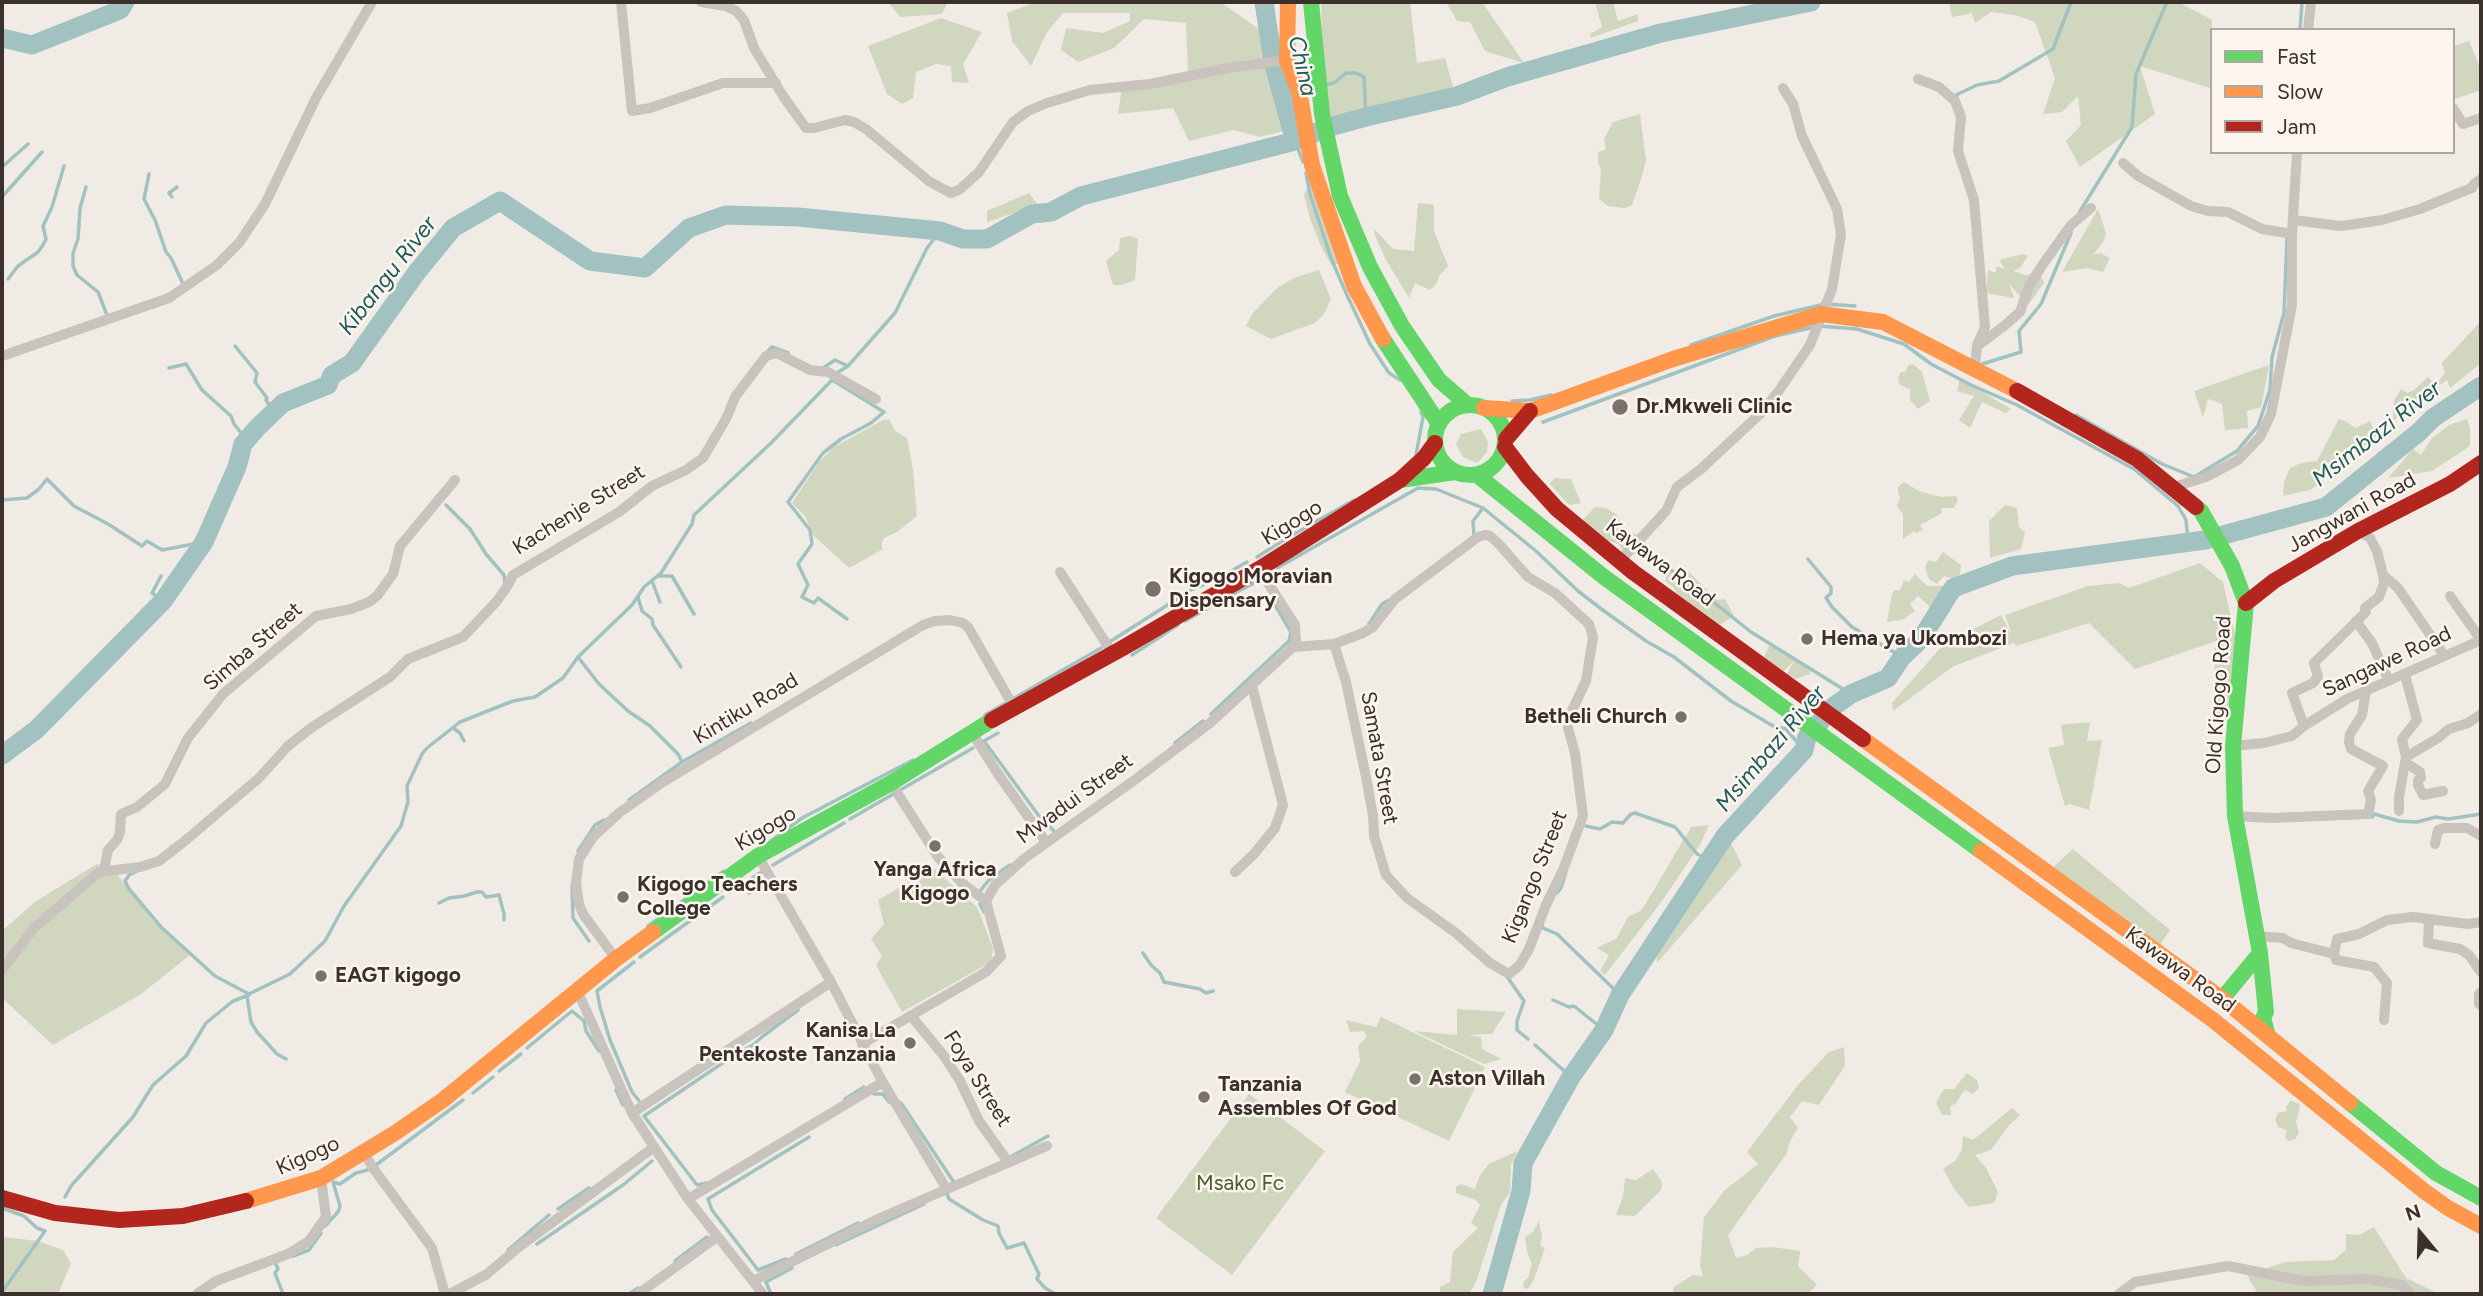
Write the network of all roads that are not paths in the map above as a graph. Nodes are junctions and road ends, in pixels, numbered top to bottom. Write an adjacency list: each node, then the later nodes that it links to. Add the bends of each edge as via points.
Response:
1 (372, 2): 22 (street, via 316,98 265,204 239,243 217,265 169,298)
2 (621, 2): 10 (street, via 632,111 723,83)
3 (701, 2): 10 (street, via 736,11)
4 (1288, 2): 8 (main road)
5 (1311, 2): 25 (main road, via 1322,114 1340,196 1384,294 1423,359 1439,380)
6 (2311, 2): 7 (street)
7 (2308, 28)
8 (1287, 60): 10 (street, via 1090,90 1047,103 1013,122 979,172 951,193 930,182 854,122 806,128); 27 (main road, via 1299,91 1308,148 1354,286)
9 (1919, 79): 21 (street, via 1947,94 1961,117 1958,152 1974,200 1985,327)
10 (776, 83)
11 (1783, 88): 20 (street, via 1838,212 1841,235 1832,289)
12 (2455, 111): 13 (street, via 2463,124)
13 (2481, 118)
14 (2297, 154): 18 (street)
15 (2123, 163): 19 (street, via 2191,206 2228,212 2262,229)
16 (2481, 179): 18 (street, via 2472,188 2382,220 2341,226)
17 (2091, 208): 21 (street, via 2071,225 2041,268 2020,312)
18 (2293, 220): 19 (street)
19 (2292, 234): 35 (street, via 2292,305 2270,414 2260,437 2238,460)
20 (1821, 314): 23 (main road, Old Kigogo Road, via 1882,322); 26 (main road, via 1673,359); 37 (street, via 1810,345 1778,392 1677,487 1666,511)
21 (1978, 345): 23 (street)
22 (2, 356)
23 (1975, 368): 35 (main road, Old Kigogo Road, via 2137,459)
24 (876, 398): 67 (street, Kachenje Street, via 828,372 810,370 777,353 766,356 735,397 703,458 513,575 497,601 463,638 408,659 390,677 311,728 259,778 159,860 124,870)
25 (1476, 407): 26 (main road); 27 (main road, via 1451,411); 29 (main road, via 1499,420)
26 (1530, 411): 29 (main road)
27 (1439, 424): 28 (main road)
28 (1435, 443): 31 (main road, via 1438,455); 34 (main road)
29 (1506, 443): 32 (main road, via 1500,460); 37 (main road, Kawawa Road, via 1527,477 1557,509)
30 (2481, 463): 36 (main road, Jangwani Road)
31 (1455, 472): 32 (main road); 34 (main road)
32 (1477, 475): 99 (main road, Kawawa Road, via 1604,577 2213,1020 2424,1191)
33 (455, 480): 67 (street, Simba Street, via 400,546 393,574 377,596 351,609 316,616 223,694 188,738 165,784 121,814 120,832 108,850)
34 (1400, 480): 38 (main road, Kigogo)
35 (2174, 487): 42 (main road, Old Kigogo Road, via 2201,511 2232,566)
36 (2358, 531): 40 (street, via 2370,538); 42 (main road, Jangwani Road)
37 (1620, 561): 82 (main road, Kawawa Road)
38 (1259, 569): 46 (street, via 1295,625); 47 (main road, Kigogo)
39 (1060, 572): 47 (street)
40 (2384, 575): 43 (street, via 2379,597); 48 (street)
41 (2450, 596): 44 (street)
42 (2246, 603): 57 (main road, Old Kigogo Road)
43 (2356, 621): 50 (street, via 2372,642); 55 (street, via 2314,663 2318,676 2313,683 2292,693)
44 (2481, 640): 48 (street, Sangawe Road)
45 (1334, 644): 46 (street, Kigango Street); 77 (street, Samata Street, via 1366,777 1380,863 1388,879 1490,963 1506,974); 77 (street, Kigango Street, via 1373,627 1395,599 1485,535 1528,577 1555,593 1589,624 1593,637 1586,681 1568,728 1583,816 1533,941)
46 (1293, 647): 51 (street, Mwadui Street)
47 (1113, 654): 53 (main road, Kigogo)
48 (2444, 655): 49 (street, Sangawe Road)
49 (2405, 675): 50 (street, Sangawe Road); 58 (street, via 2417,720 2402,739)
50 (2389, 681): 52 (street, Sangawe Road)
51 (1252, 686): 64 (street, Mwadui Street, via 1210,723); 68 (street, via 1283,805 1275,828)
52 (2366, 691): 55 (street, Sangawe Road); 62 (street, via 2362,715 2349,742 2351,749 2383,766 2368,791 2368,814)
53 (1015, 709): 56 (main road, Kigogo); 75 (street, Kintiku Road, via 968,627 950,620 934,621 646,793 593,837 579,859 579,904)
54 (2481, 714): 58 (street, via 2449,729)
55 (2304, 726): 57 (street, Sangawe Road, via 2292,736)
56 (971, 731): 59 (main road, Kigogo); 64 (street)
57 (2233, 746): 62 (main road, Old Kigogo Road)
58 (2406, 760): 60 (street, via 2420,772 2418,785 2423,795); 61 (street)
59 (891, 783): 66 (main road, Kigogo); 69 (street, via 938,857)
60 (2444, 791)
61 (2399, 811)
62 (2235, 816): 72 (main road, Old Kigogo Road)
63 (2481, 835): 65 (street, via 2467,828 2444,828 2438,830)
64 (1046, 842): 69 (street, Mwadui Street, via 995,885)
65 (2435, 844)
66 (758, 856): 75 (main road, Kigogo); 79 (street)
67 (104, 870): 76 (street, via 34,929)
68 (1235, 872)
69 (986, 901): 84 (street, via 1001,956 986,972)
70 (2429, 919): 71 (street); 74 (street, via 2387,920 2337,939); 78 (street, via 2428,943 2460,948)
71 (2481, 922)
72 (2257, 936): 73 (main road, Old Kigogo Road); 74 (street, via 2283,938)
73 (2260, 953): 82 (main road); 86 (main road, Old Kigogo Road)
74 (2334, 954): 85 (street, via 2336,960 2375,967 2387,983)
75 (616, 959): 80 (main road, Kigogo)
76 (2, 970)
77 (1513, 971)
78 (2481, 972)
79 (831, 982): 87 (street); 89 (street)
80 (577, 990): 89 (street); 92 (main road, Kigogo, via 469,1080)
81 (2481, 992): 83 (street)
82 (2225, 1001): 86 (main road, Kawawa Road)
83 (2481, 1005)
84 (912, 1017): 87 (street); 93 (street, Foya Street, via 944,1056 979,1121)
85 (2384, 1020)
86 (2268, 1036): 97 (main road, Kawawa Road, via 2436,1173)
87 (862, 1044): 88 (street)
88 (883, 1082): 95 (street); 98 (street)
89 (632, 1113): 91 (street)
90 (1047, 1146): 93 (street)
91 (653, 1147): 98 (street); 103 (street, via 487,1274)
92 (364, 1153): 94 (main road, Kigogo); 103 (street, via 432,1248)
93 (1008, 1162): 95 (street)
94 (321, 1178): 96 (main road, Kigogo, via 183,1216 144,1220 55,1213); 102 (street, via 326,1217 309,1241 288,1254 216,1281)
95 (946, 1188): 101 (street)
96 (2, 1198)
97 (2481, 1198)
98 (688, 1199): 100 (street)
99 (2481, 1226)
100 (716, 1237): 101 (street); 104 (street)
101 (753, 1280): 105 (street)
102 (197, 1294)
103 (448, 1294)
104 (638, 1294)
105 (763, 1294)
106 (2119, 1294): 107 (street, via 2135,1282 2228,1266 2303,1281 2369,1279 2402,1285)
107 (2410, 1294)

